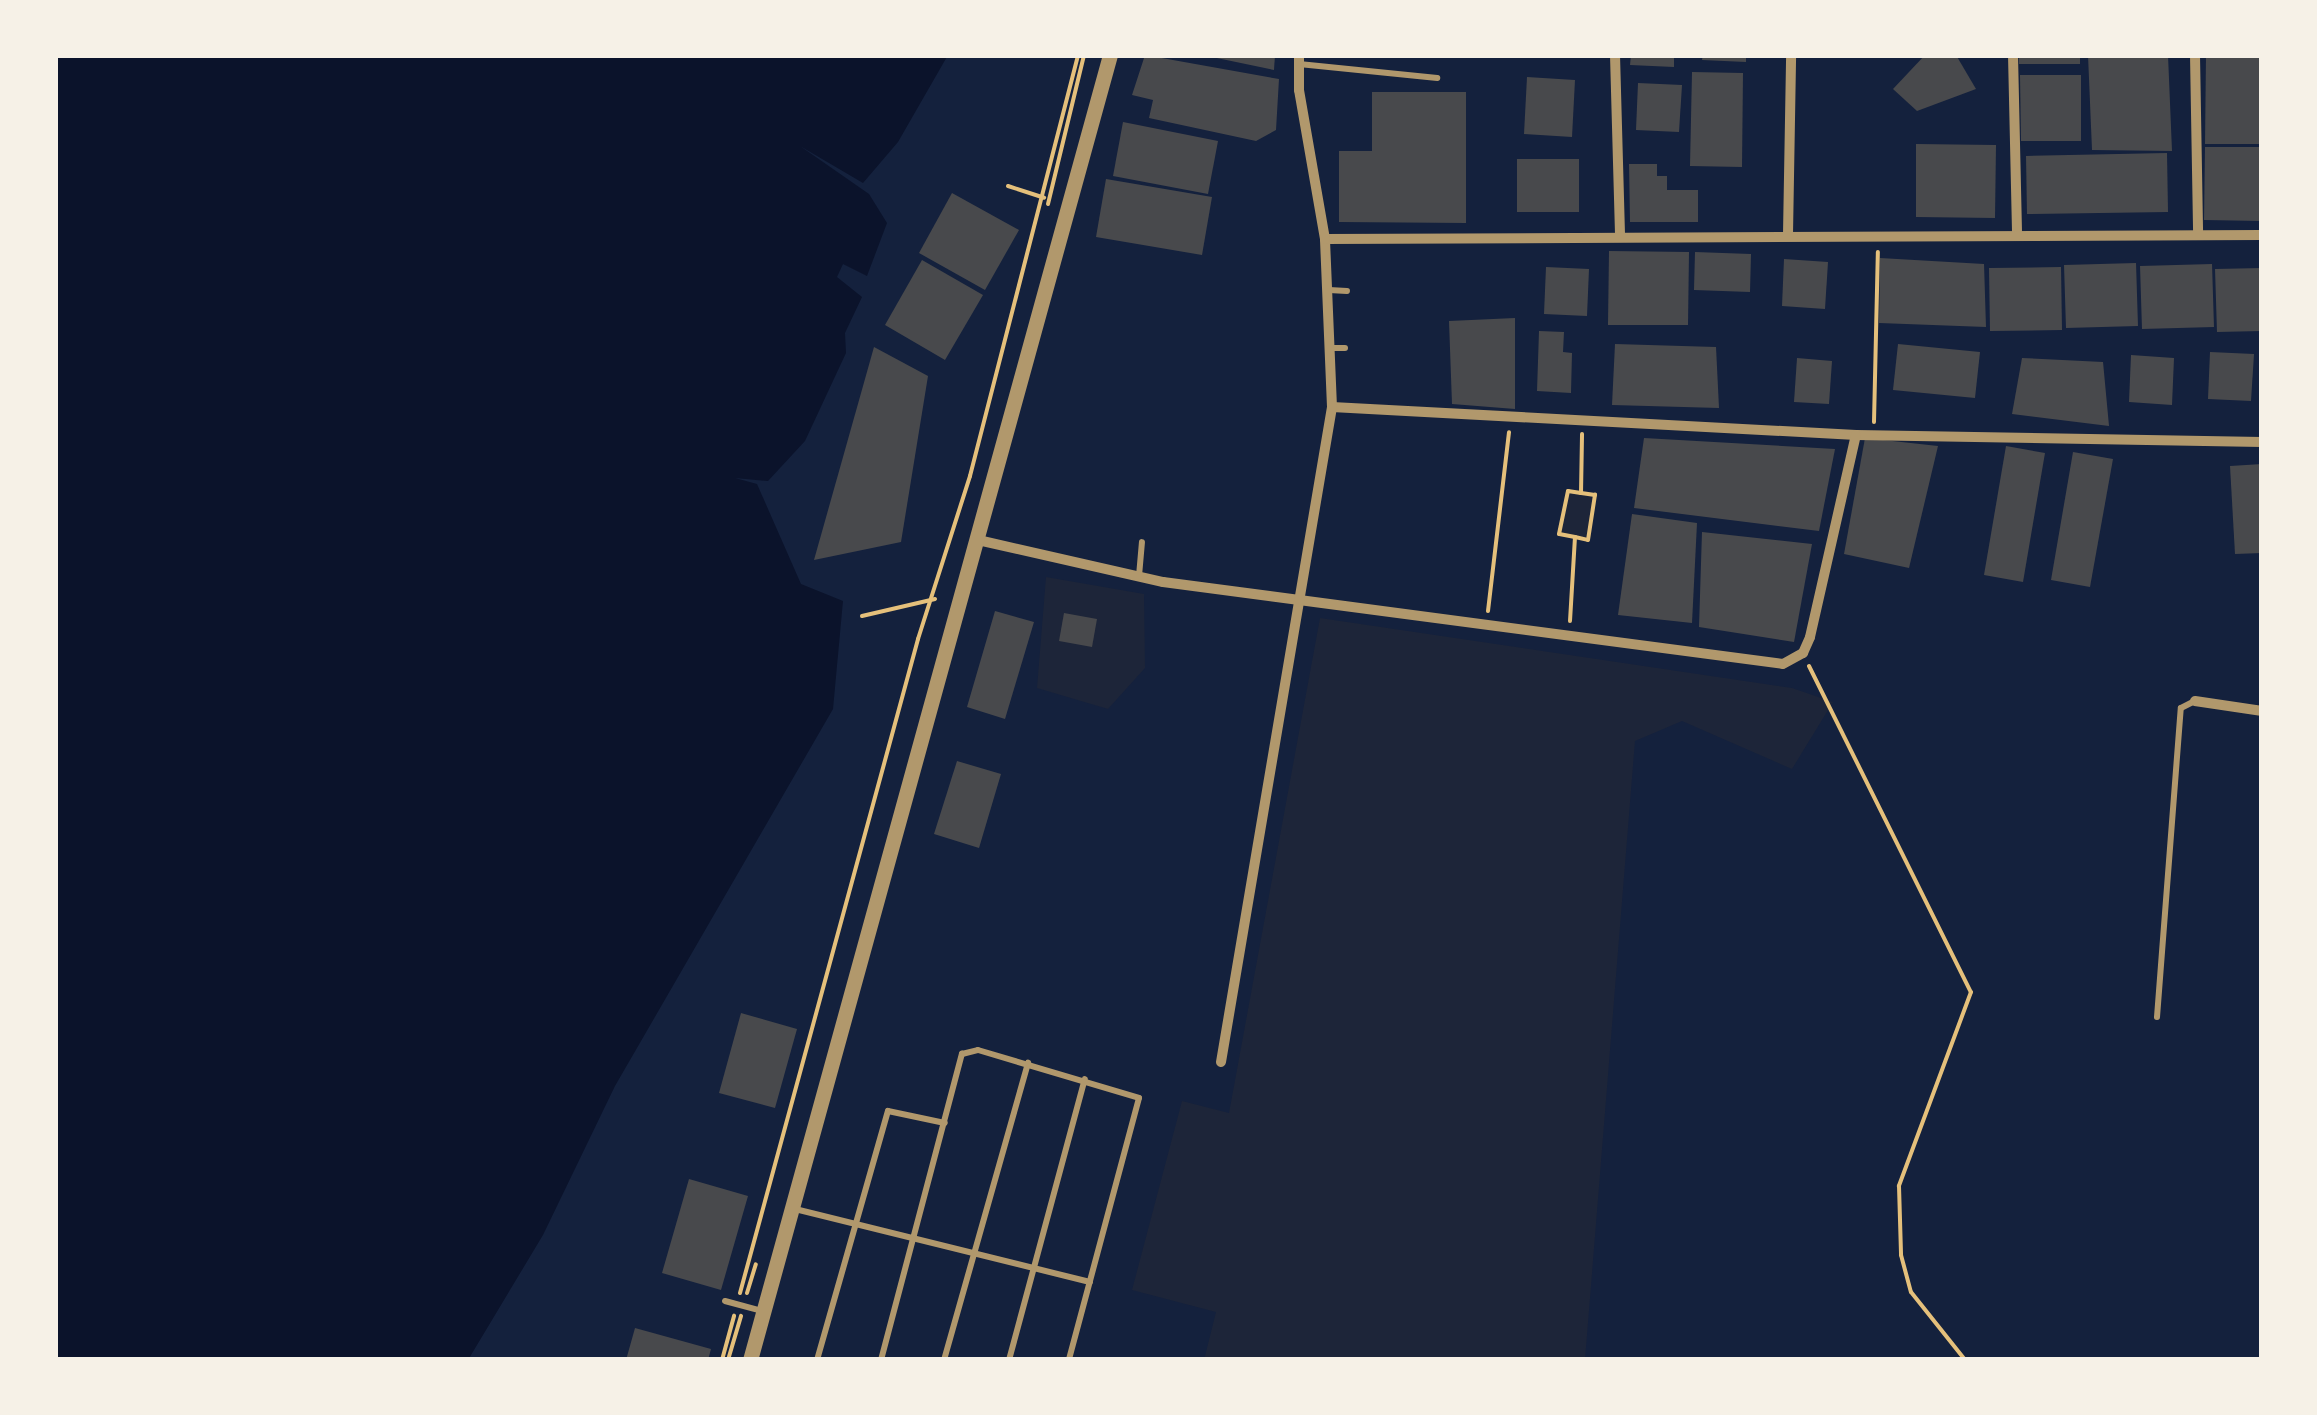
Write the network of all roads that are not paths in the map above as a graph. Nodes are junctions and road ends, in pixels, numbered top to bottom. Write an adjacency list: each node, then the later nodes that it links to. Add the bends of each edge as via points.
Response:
1 (1110, 55): 21 (street)
2 (1614, 55): 12 (street)
3 (1791, 55): 9 (street)
4 (2013, 55): 10 (street)
5 (2195, 55): 8 (street)
6 (1299, 60): 7 (lane); 13 (street)
7 (1437, 78)
8 (2198, 232): 10 (street); 11 (street)
9 (1788, 234): 10 (street); 12 (street)
10 (2017, 235)
11 (2262, 235)
12 (1620, 237): 13 (street)
13 (1326, 239): 14 (street)
14 (1329, 290): 15 (lane); 16 (street)
15 (1347, 291)
16 (1331, 348): 17 (lane); 18 (street)
17 (1345, 348)
18 (1332, 407): 19 (street); 24 (street)
19 (1856, 434): 20 (street); 24 (street, via 1803,654 1782,664)
20 (2262, 442)
21 (978, 540): 23 (street); 32 (street)
22 (1142, 542): 23 (lane)
23 (1139, 577): 24 (street)
24 (1304, 599): 28 (street)
25 (2195, 701): 26 (street); 27 (lane, via 2181,708)
26 (2262, 710)
27 (2157, 1017)
28 (1221, 1062)
29 (1028, 1063): 30 (lane); 31 (lane, via 978,1050 962,1054); 35 (lane)
30 (1086, 1079): 36 (lane); 37 (lane, via 1139,1098)
31 (945, 1123): 33 (lane, via 888,1112); 34 (lane)
32 (790, 1207): 33 (lane); 39 (street)
33 (854, 1224): 34 (lane); 41 (lane)
34 (914, 1238): 35 (lane); 42 (lane)
35 (974, 1253): 36 (lane); 43 (lane)
36 (1034, 1268): 37 (lane); 44 (lane)
37 (1090, 1282): 45 (lane)
38 (725, 1302): 39 (lane)
39 (763, 1312): 40 (street)
40 (750, 1360)
41 (817, 1360)
42 (882, 1360)
43 (944, 1360)
44 (1009, 1360)
45 (1070, 1360)

